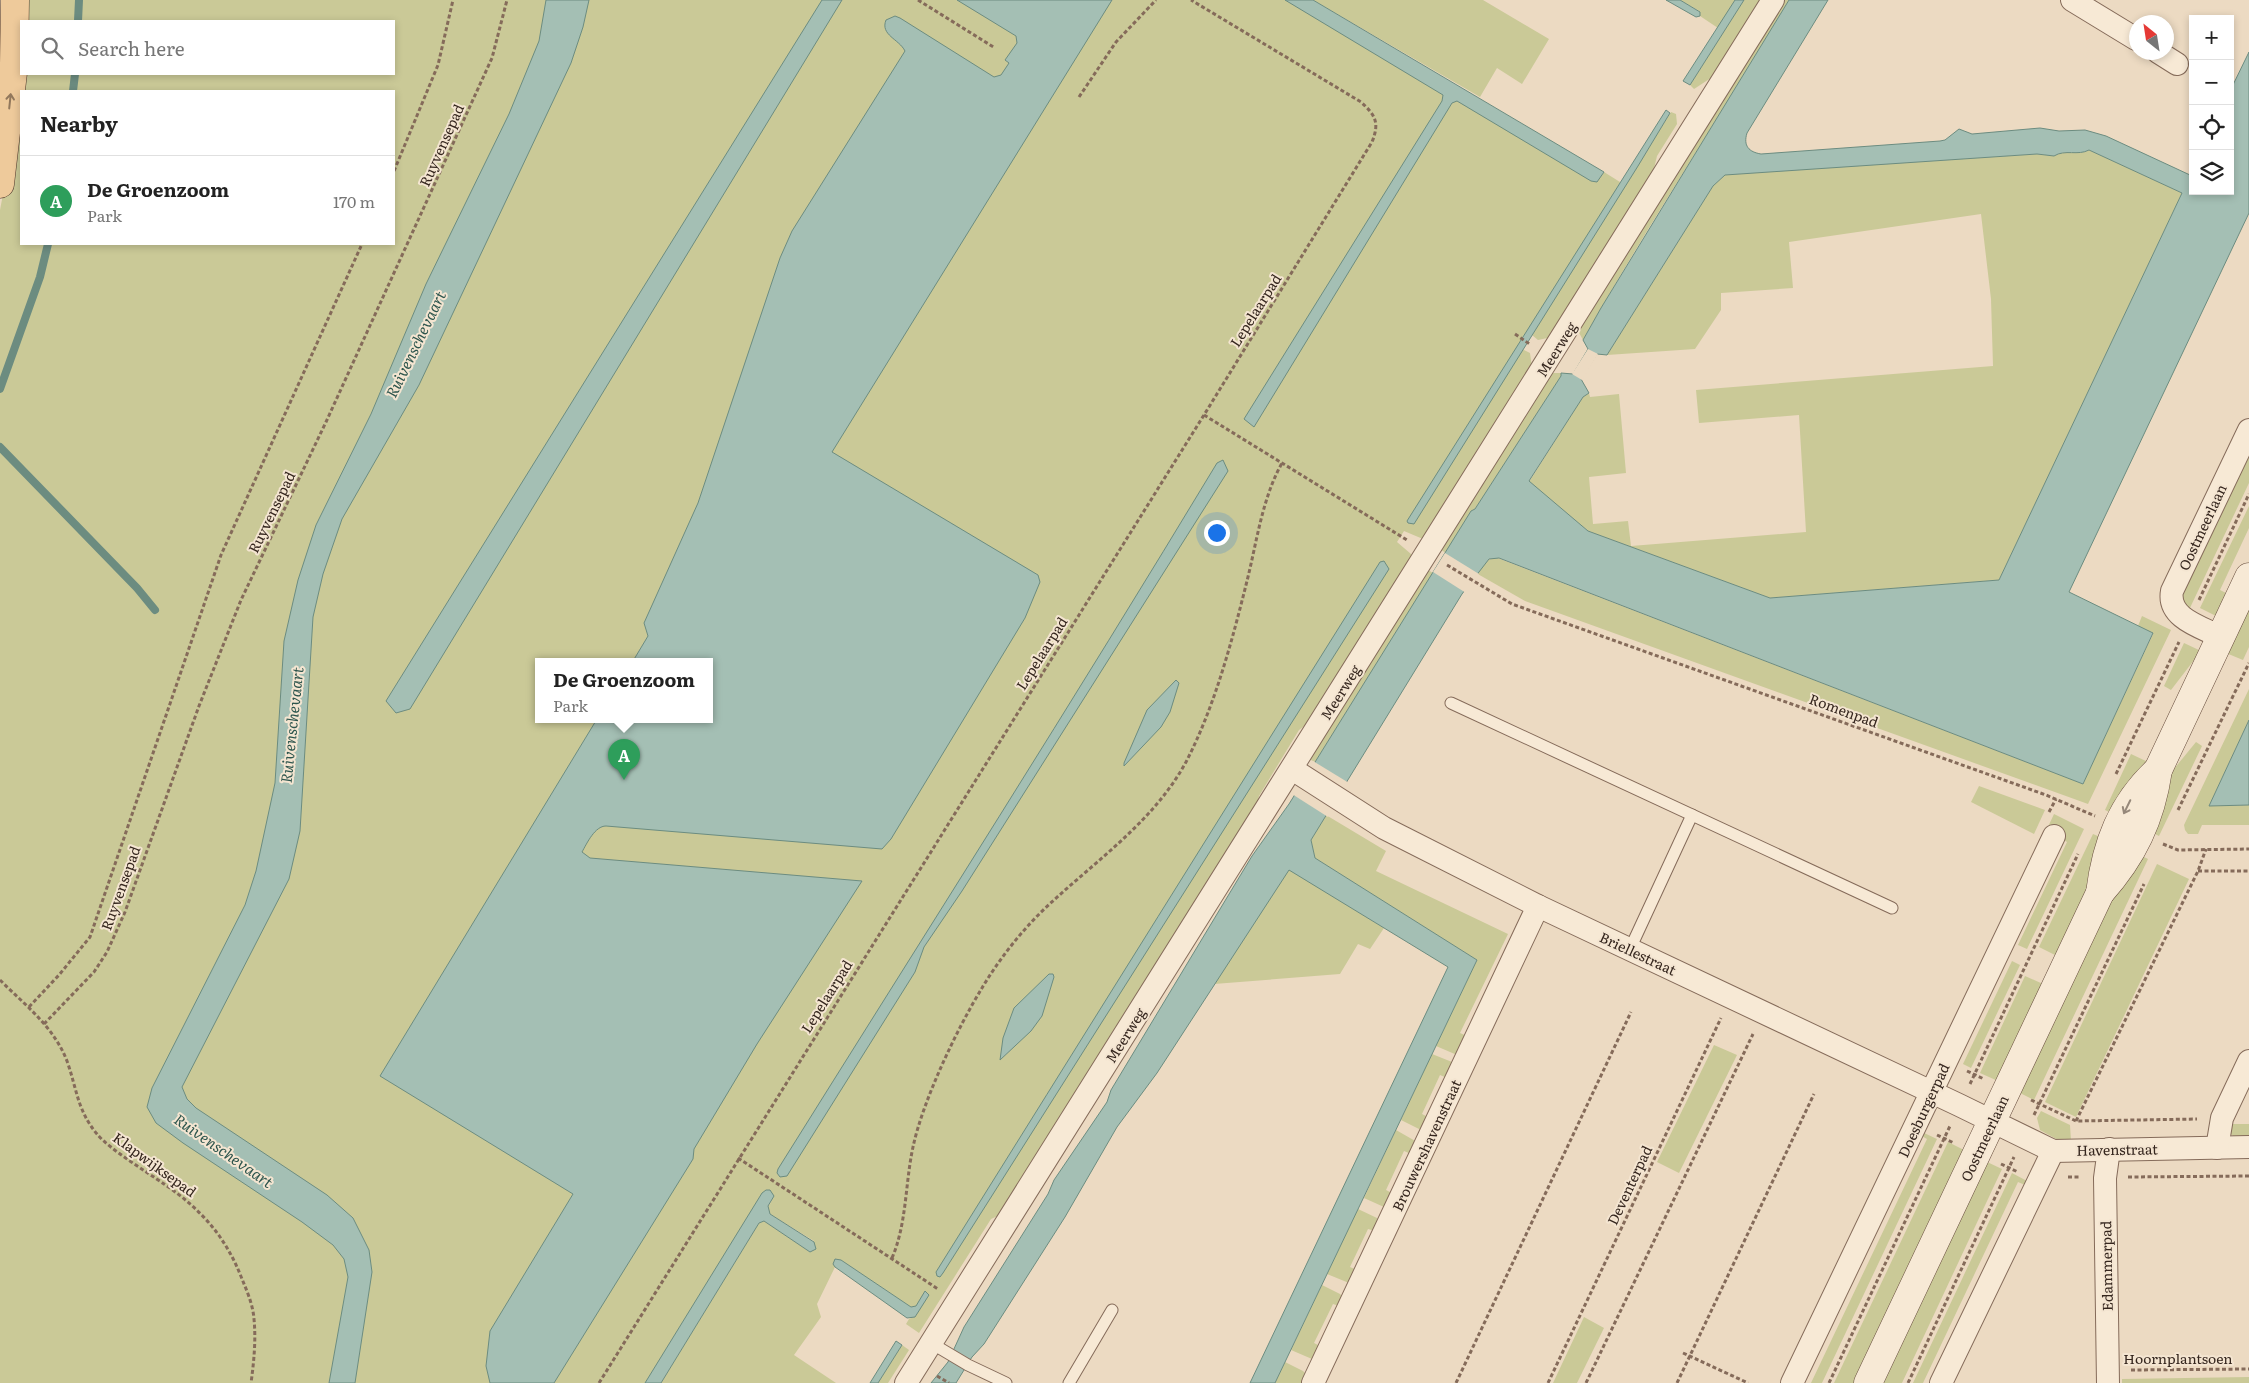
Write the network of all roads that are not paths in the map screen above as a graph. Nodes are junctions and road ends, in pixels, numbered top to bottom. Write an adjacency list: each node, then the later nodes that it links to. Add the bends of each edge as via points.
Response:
1 (15, 0): 7 (main road, one-way to 1, via 14,64)
2 (1773, 0): 12 (street, Meerweg, via 1435,558)
3 (2072, 0): 4 (street)
4 (2129, 35)
5 (2171, 60): 6 (street)
6 (2177, 64)
7 (0, 184)
8 (2249, 430): 10 (street, Oostmeerlaan, via 2172,591 2172,603 2178,613)
9 (2249, 577): 10 (street, Oostmeerlaan)
10 (2220, 637): 20 (street, Oostmeerlaan, via 2158,770 2130,800 2123,826 2106,852 2100,893)
11 (1451, 703): 13 (lane)
12 (1297, 772): 15 (street, Briellestraat, via 1384,828); 26 (street, Meerweg, via 958,1301)
13 (1692, 815): 16 (lane); 17 (lane)
14 (2054, 836): 19 (street, Doesburgerpad)
15 (1538, 906): 17 (street, Briellestraat); 31 (street, Brouwershavenstraat)
16 (1892, 908)
17 (1630, 949): 19 (street, Briellestraat)
18 (2249, 1062): 22 (street, via 2222,1118)
19 (1932, 1092): 20 (street, Briellestraat); 32 (street, Doesburgerpad)
20 (1991, 1121): 24 (street, Havenstraat); 33 (street, Oostmeerlaan)
21 (2249, 1147): 22 (street, Havenstraat)
22 (2217, 1148): 23 (street, Havenstraat)
23 (2108, 1149): 24 (street, Havenstraat); 27 (street, Edammerpad, via 2105,1178)
24 (2052, 1151): 34 (street)
25 (1112, 1310): 30 (lane)
26 (940, 1349): 28 (street, Meerweg); 29 (lane)
27 (2108, 1377)
28 (906, 1383)
29 (1006, 1383)
30 (1069, 1383)
31 (1313, 1383)
32 (1792, 1383)
33 (1868, 1383)
34 (1941, 1383)

